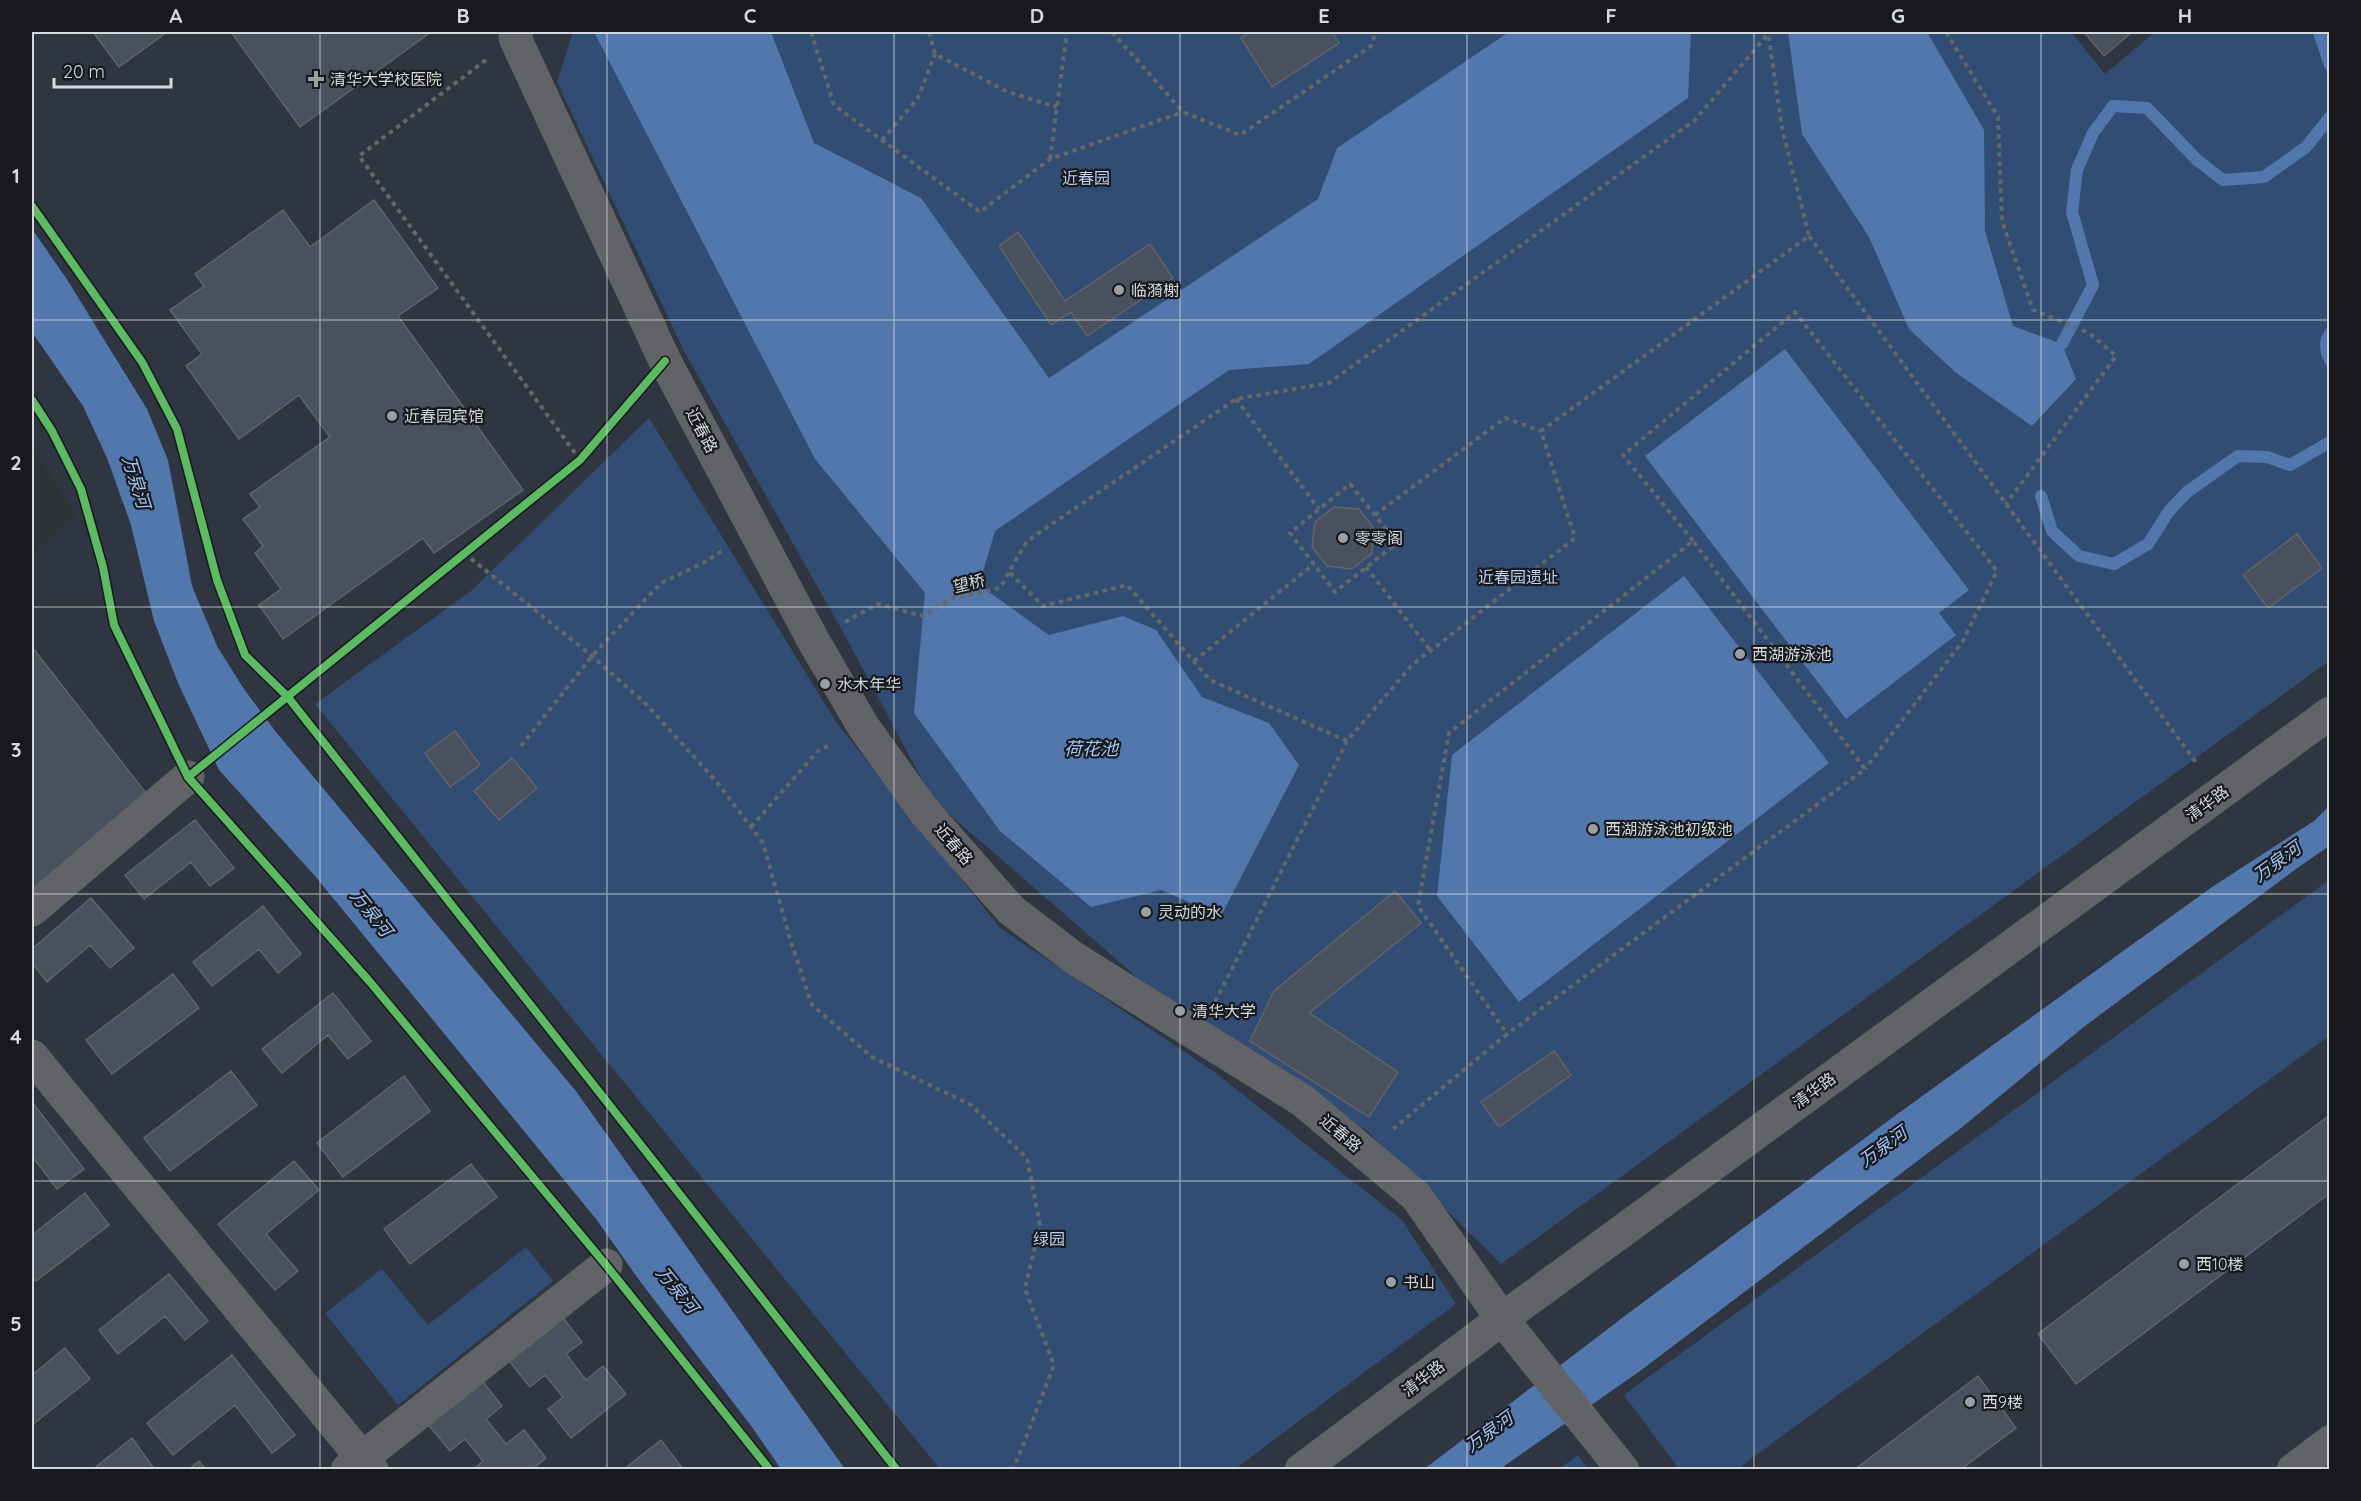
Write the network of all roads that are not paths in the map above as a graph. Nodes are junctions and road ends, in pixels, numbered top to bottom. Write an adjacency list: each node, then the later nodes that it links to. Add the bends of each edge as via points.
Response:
1 (514, 34): 7 (street, 近春路, via 664,361 813,640 863,726 924,811 1011,910 1074,958 1303,1101 1416,1196)
2 (2330, 713): 7 (street, 清华路)
3 (188, 777): 4 (street)
4 (32, 910)
5 (32, 1056): 9 (street)
6 (606, 1265): 9 (street)
7 (1502, 1319): 10 (street, 清华路); 11 (street, 近春路)
8 (2330, 1442): 12 (street)
9 (361, 1465)
10 (1301, 1470)
11 (1623, 1470)
12 (2293, 1470)

